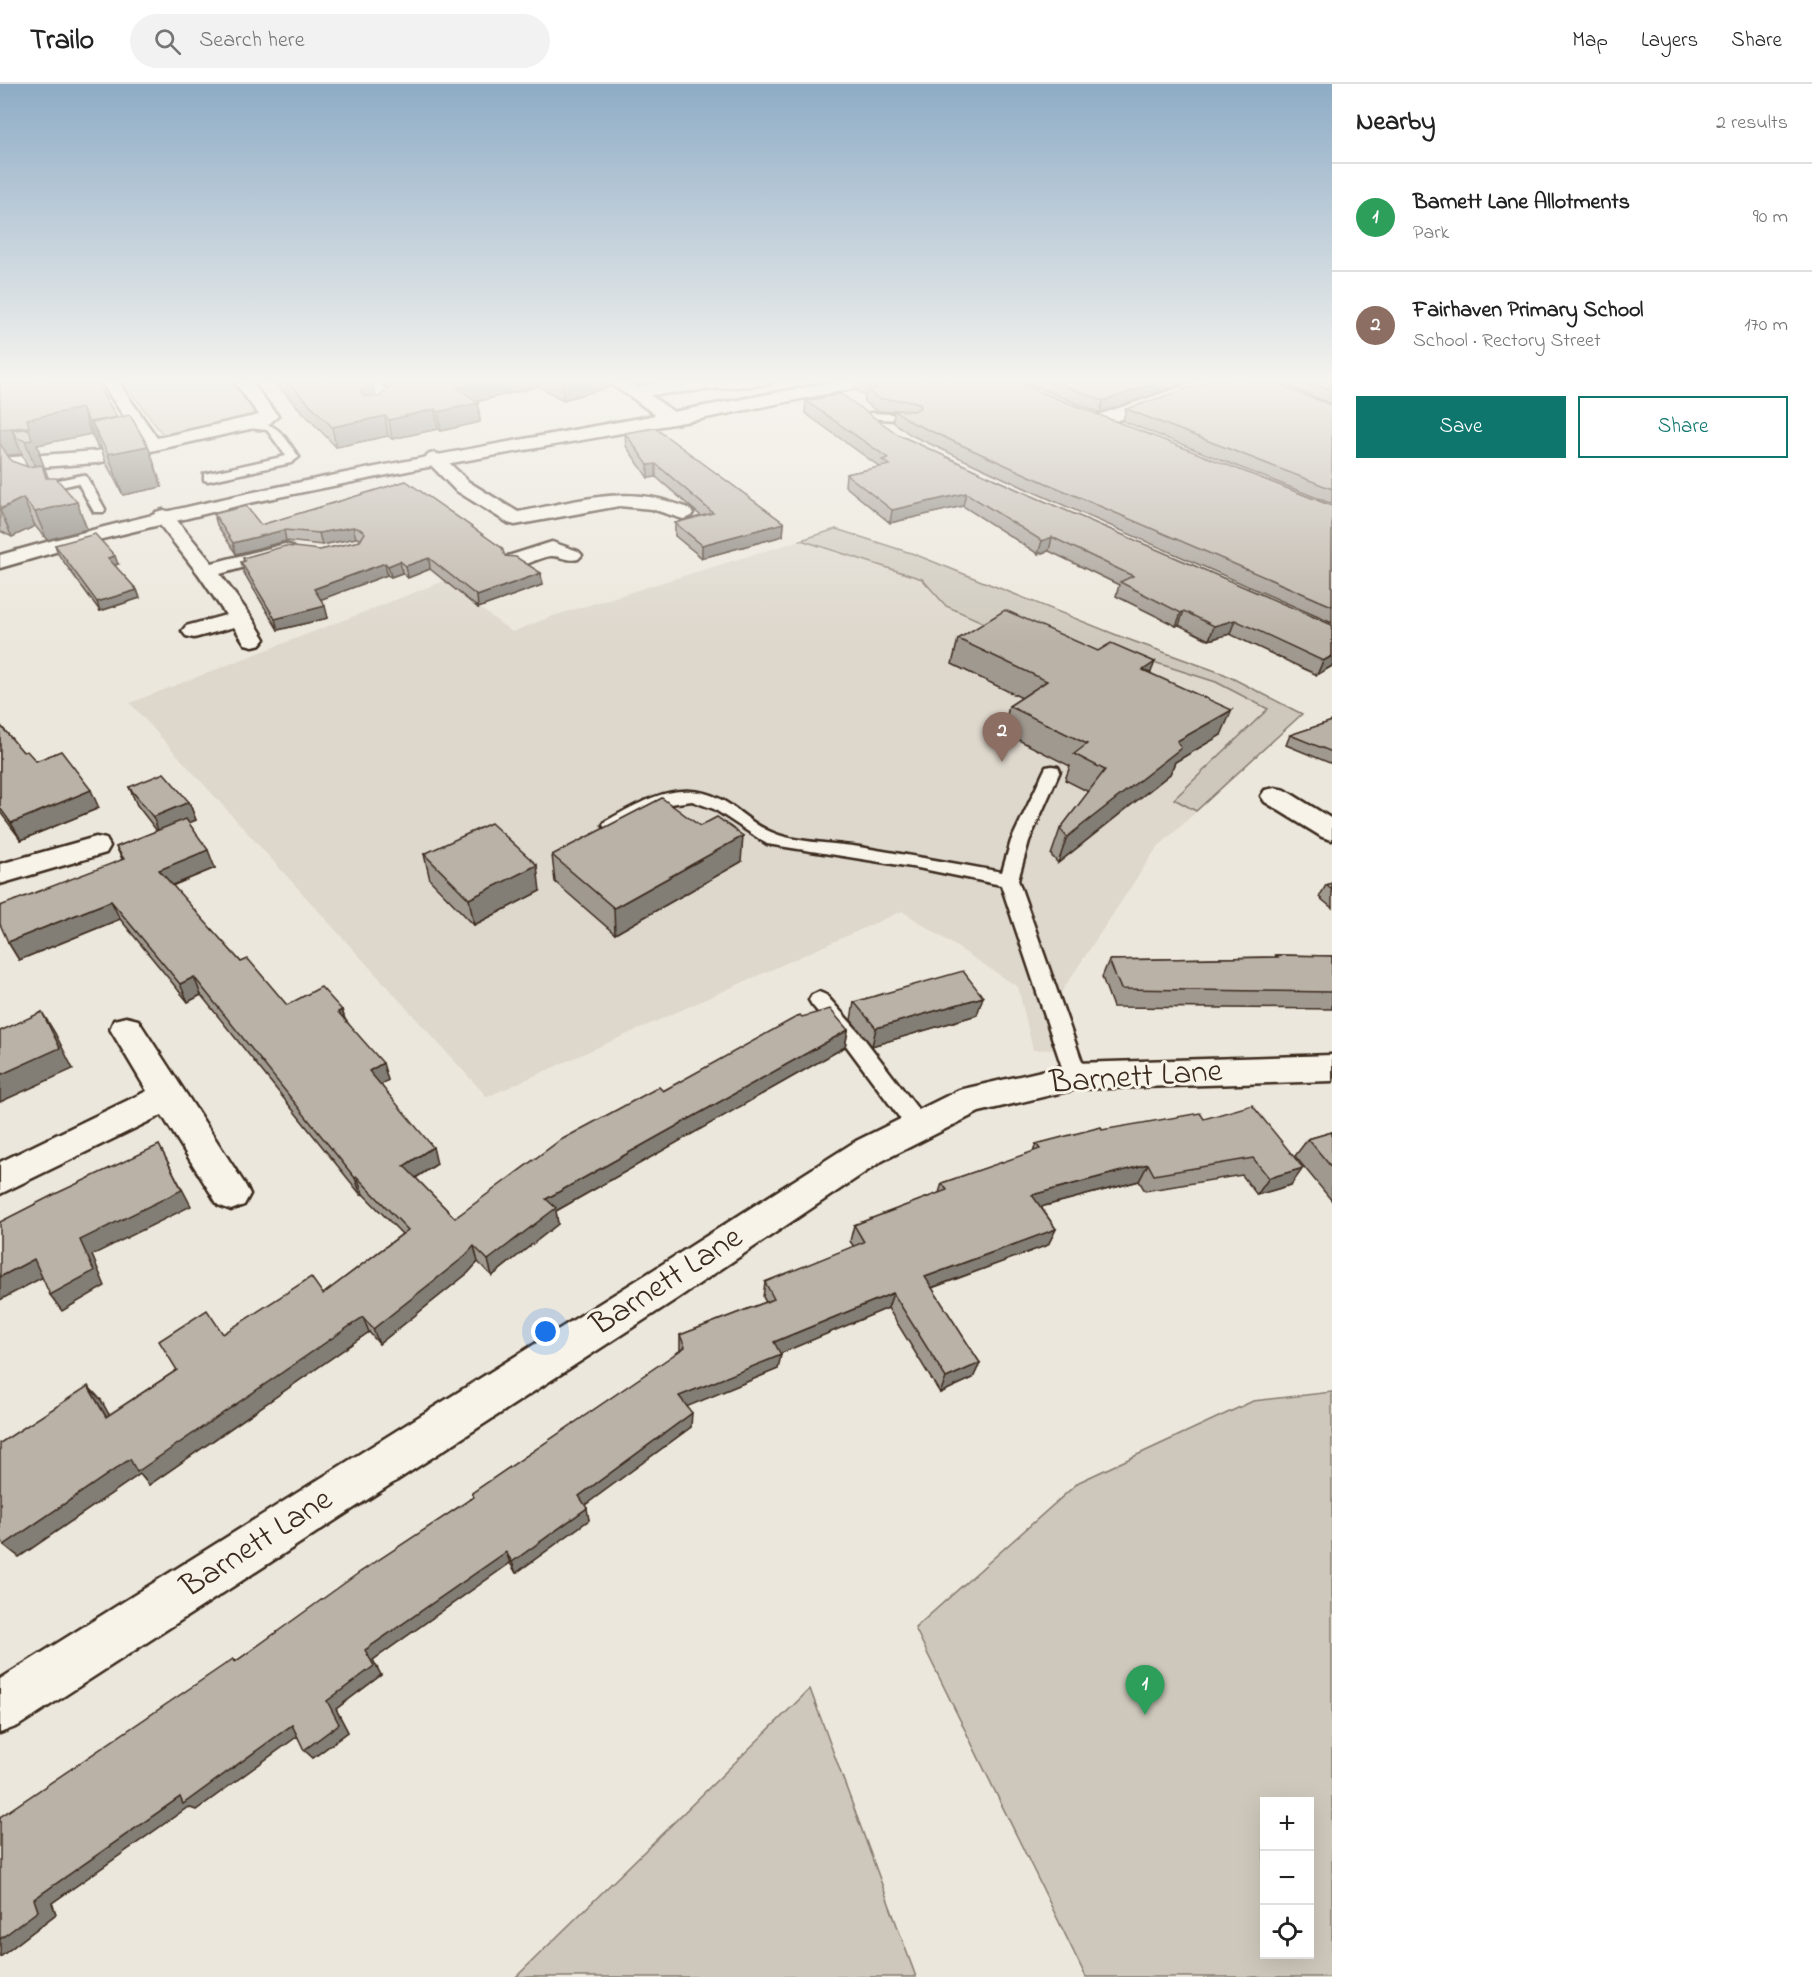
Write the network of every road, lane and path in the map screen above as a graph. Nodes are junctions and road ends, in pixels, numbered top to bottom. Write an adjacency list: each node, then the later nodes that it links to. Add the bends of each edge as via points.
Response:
1 (12, 467): 6 (lane, via 27,483 40,488 82,479)
2 (253, 467): 5 (lane)
3 (394, 467): 8 (main road)
4 (443, 467): 9 (main road, via 462,486)
5 (208, 477)
6 (99, 509)
7 (683, 513): 9 (main road, via 637,492)
8 (163, 516): 12 (main road); 13 (main road)
9 (515, 519): 11 (main road, via 561,552)
10 (310, 552): 13 (main road, via 286,549)
11 (516, 561)
12 (0, 562)
13 (207, 571): 14 (main road)
14 (241, 618): 15 (main road); 16 (main road)
15 (194, 631)
16 (253, 639)
17 (1052, 771): 23 (lane, via 1020,842)
18 (1275, 796): 19 (main road)
19 (1332, 830)
20 (599, 832): 23 (lane, via 660,800 690,796 720,804 773,840)
21 (96, 846): 22 (main road)
22 (0, 874): 24 (main road)
23 (1009, 880): 28 (lane)
24 (13, 903)
25 (819, 1000): 30 (lane)
26 (126, 1029): 29 (main road)
27 (1332, 1068): 28 (main road, Barnett Lane)
28 (1076, 1076): 30 (main road, Barnett Lane, via 971,1100)
29 (169, 1096): 31 (main road); 32 (main road)
30 (919, 1126): 33 (main road, Barnett Lane, via 869,1151)
31 (0, 1179)
32 (231, 1194)
33 (0, 1708)

